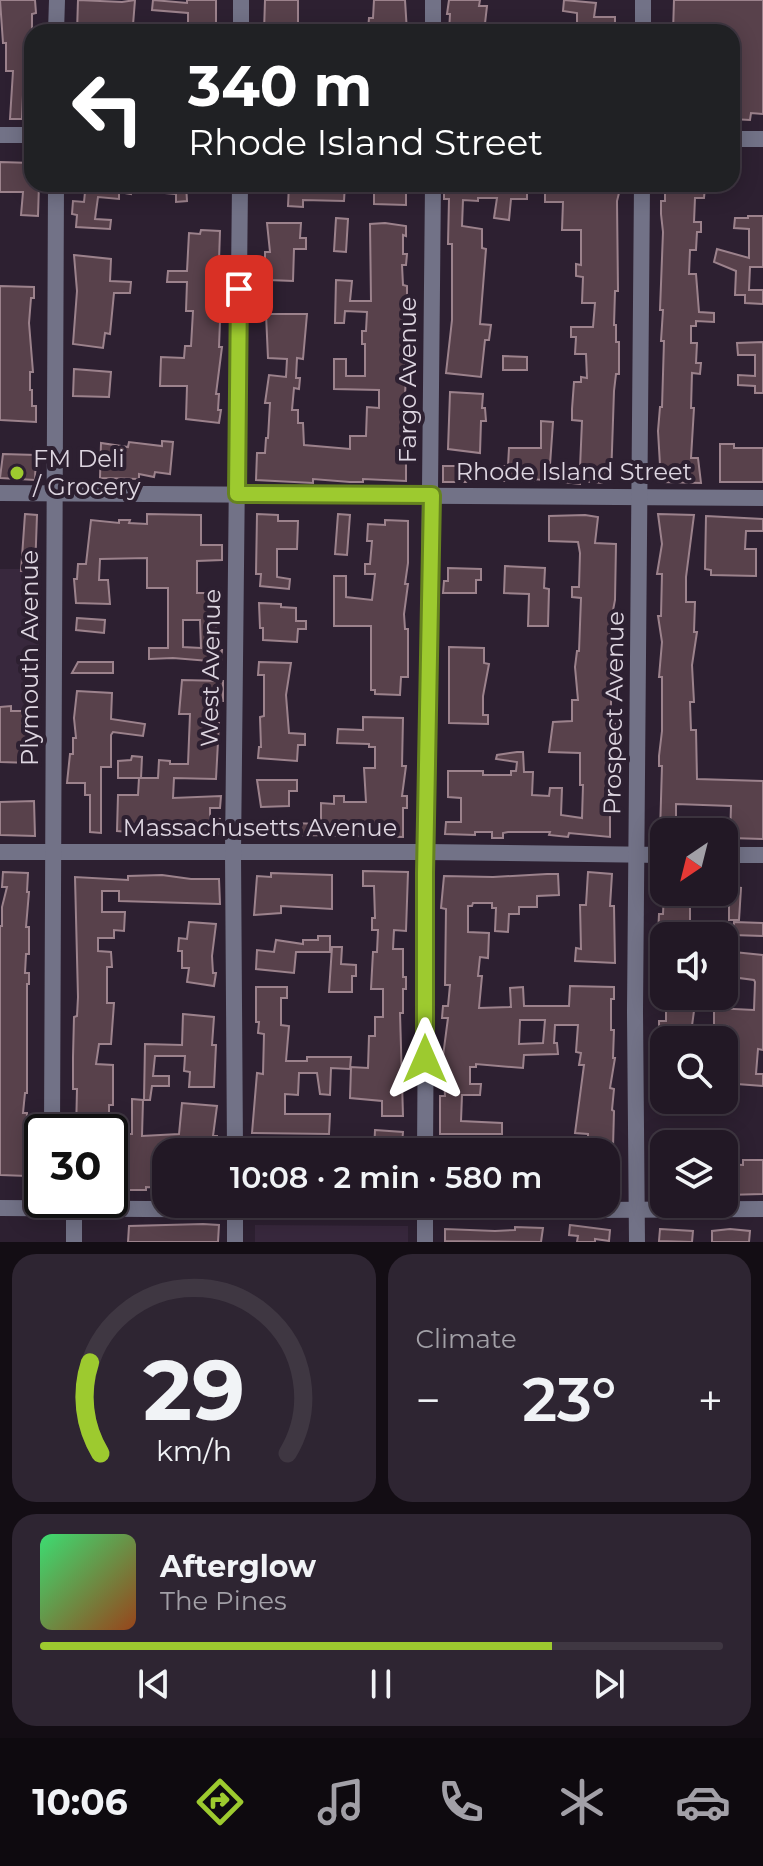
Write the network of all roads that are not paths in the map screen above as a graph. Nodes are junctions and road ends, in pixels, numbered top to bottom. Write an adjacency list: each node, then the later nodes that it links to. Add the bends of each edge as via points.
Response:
1 (57, 0): 5 (street)
2 (241, 0): 6 (street)
3 (433, 0): 7 (street)
4 (643, 0): 8 (street)
5 (56, 24)
6 (241, 24)
7 (433, 24)
8 (643, 24)
9 (0, 135): 10 (street)
10 (24, 135)
11 (740, 139): 12 (street)
12 (763, 139)
13 (56, 192): 18 (street, Plymouth Avenue)
14 (240, 192): 19 (street, West Avenue)
15 (433, 192): 20 (street, Fargo Avenue)
16 (642, 192): 21 (street, Prospect Avenue)
17 (0, 493): 18 (street, Rhode Island Street)
18 (55, 493): 19 (street, Rhode Island Street); 25 (street, Plymouth Avenue)
19 (237, 494): 20 (street, Rhode Island Street); 26 (street, West Avenue)
20 (432, 495): 21 (street, Rhode Island Street); 24 (street, Fargo Avenue)
21 (641, 496): 22 (street, Rhode Island Street); 27 (street, Prospect Avenue)
22 (763, 498)
23 (0, 852): 25 (street, Massachusetts Avenue)
24 (426, 852): 26 (street, Massachusetts Avenue); 27 (street, Massachusetts Avenue); 33 (street, Fargo Avenue)
25 (53, 853): 26 (street, Massachusetts Avenue); 31 (street, Plymouth Avenue)
26 (233, 853): 32 (street, West Avenue)
27 (637, 855): 28 (street, Massachusetts Avenue); 40 (street, Prospect Avenue)
28 (650, 855)
29 (738, 855): 30 (street)
30 (763, 855)
31 (52, 1114)
32 (235, 1138)
33 (425, 1138)
34 (24, 1206): 37 (street)
35 (128, 1207): 36 (street)
36 (152, 1207)
37 (0, 1208)
38 (763, 1209): 40 (street)
39 (620, 1211): 40 (street)
40 (637, 1211): 47 (street, Prospect Avenue)
41 (74, 1218): 44 (street)
42 (235, 1218): 45 (street)
43 (425, 1218): 46 (street)
44 (74, 1242)
45 (235, 1242)
46 (425, 1242)
47 (637, 1242)

